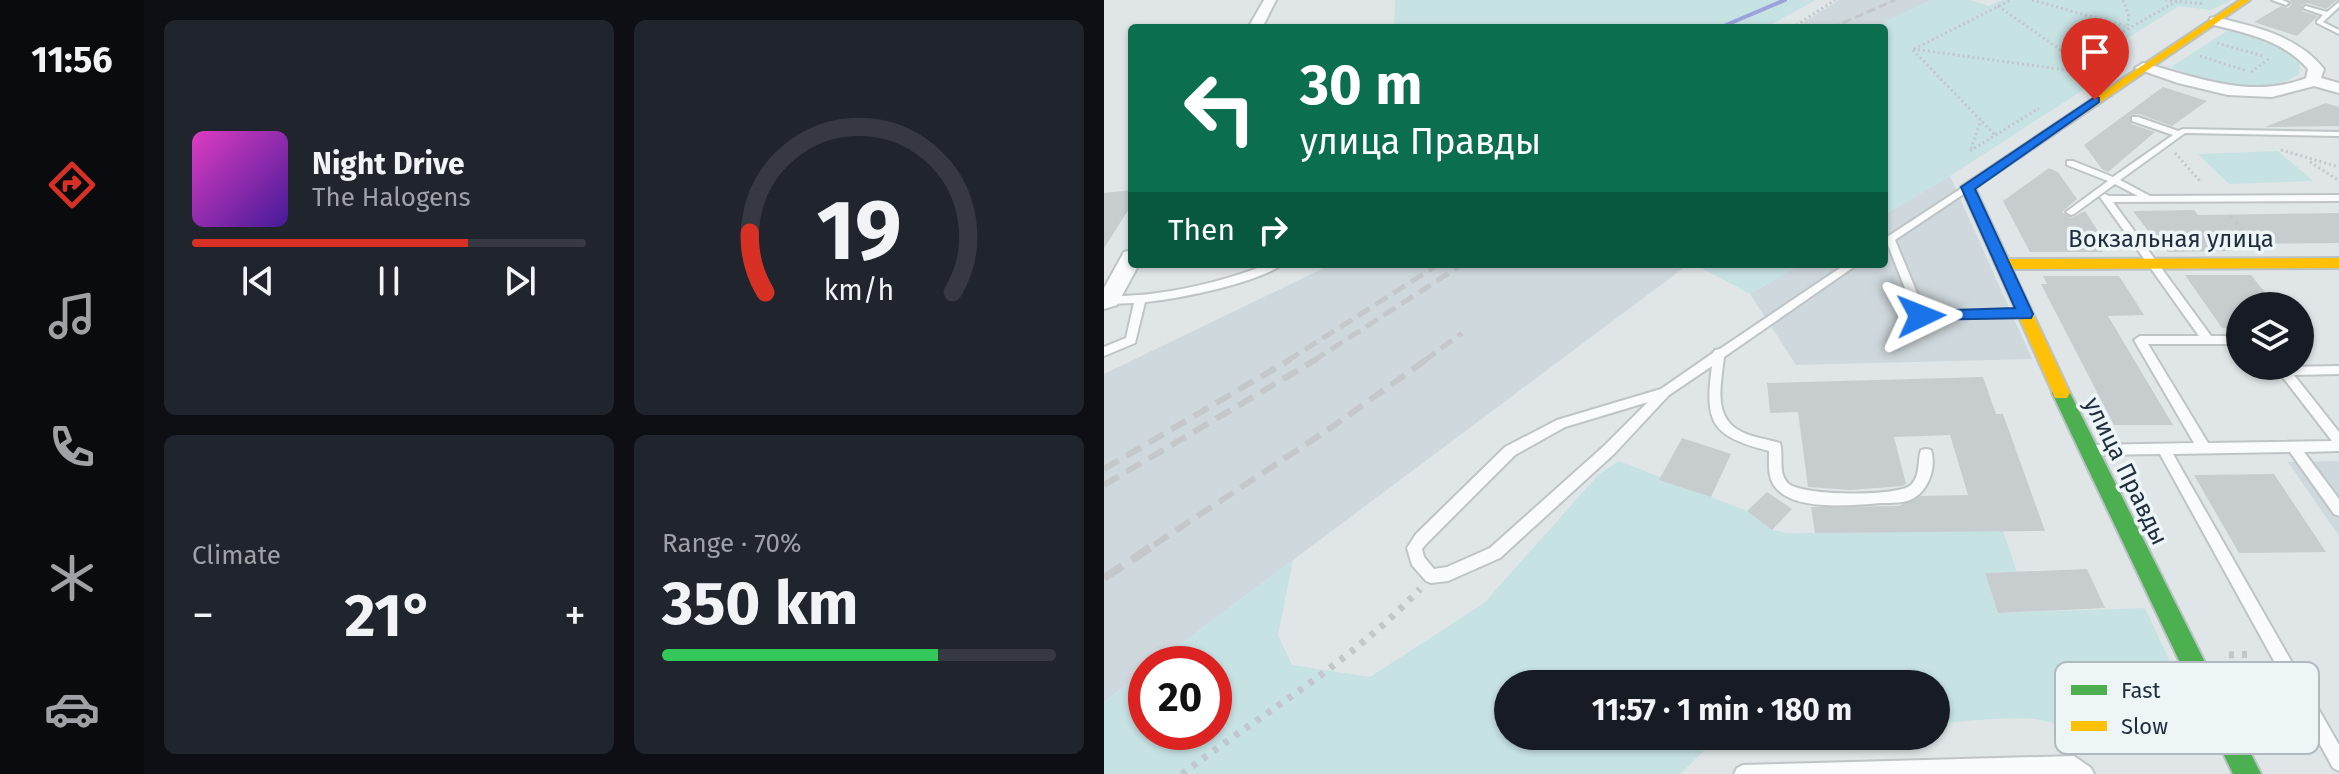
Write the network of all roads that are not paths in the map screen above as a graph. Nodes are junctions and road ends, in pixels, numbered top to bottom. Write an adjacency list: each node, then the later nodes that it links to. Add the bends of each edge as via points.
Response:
1 (1270, 0): 9 (street)
2 (2246, 0): 7 (street)
3 (2275, 0): 4 (lane)
4 (2286, 3)
5 (2339, 4): 8 (lane)
6 (2306, 8): 8 (lane)
7 (2214, 13): 11 (street); 12 (street, via 2292,46 2316,69)
8 (2327, 14): 10 (lane, via 2319,22)
9 (1257, 24)
10 (2339, 32)
11 (2143, 68): 12 (street, via 2245,91 2277,91); 19 (street)
12 (2313, 81): 13 (street)
13 (2339, 88)
14 (2135, 119): 15 (lane)
15 (2178, 134): 16 (lane); 18 (lane)
16 (2339, 134)
17 (2070, 163): 18 (lane)
18 (2115, 181): 20 (lane); 22 (lane)
19 (1968, 187): 24 (lane); 29 (street, улица Правды)
20 (2104, 195): 22 (lane); 23 (lane); 26 (lane)
21 (2339, 198): 22 (lane)
22 (2148, 199)
23 (2071, 212)
24 (1888, 240)
25 (1888, 243): 34 (lane, via 1921,316)
26 (2156, 263): 27 (street, Вокзальная улица); 29 (street, Вокзальная улица); 35 (lane)
27 (2339, 263)
28 (1128, 264): 32 (street)
29 (2003, 264): 34 (street, улица Правды)
30 (1267, 268): 33 (lane, via 1208,289)
31 (1847, 268): 38 (lane)
32 (1107, 300): 33 (lane)
33 (1140, 300): 37 (lane, via 1131,340)
34 (2025, 314): 47 (street, улица Правды)
35 (2208, 340): 36 (lane); 46 (lane, via 2140,340)
36 (2226, 340)
37 (1104, 352)
38 (1719, 353): 42 (lane); 48 (lane, via 1713,409 1722,428 1743,440 1775,447 1777,479 1787,492 1806,498 1905,496 1926,476)
39 (2314, 369): 40 (lane)
40 (2339, 370)
41 (2291, 380): 43 (lane)
42 (1665, 392): 42 (lane, via 1495,553 1431,576 1417,560 1414,548 1510,451 1561,423)
43 (2339, 443): 44 (lane)
44 (2293, 446): 46 (lane); 49 (lane)
45 (2163, 448): 46 (lane); 47 (lane); 51 (lane)
46 (2204, 448)
47 (2090, 450): 50 (street, улица Правды)
48 (1926, 454)
49 (2339, 510)
50 (2193, 662)
51 (2283, 662)
52 (2319, 726): 54 (lane)
53 (2237, 754): 57 (street, улица Правды)
54 (2339, 762)
55 (1743, 774): 56 (lane, via 2074,765)
56 (2085, 774)
57 (2247, 774)

